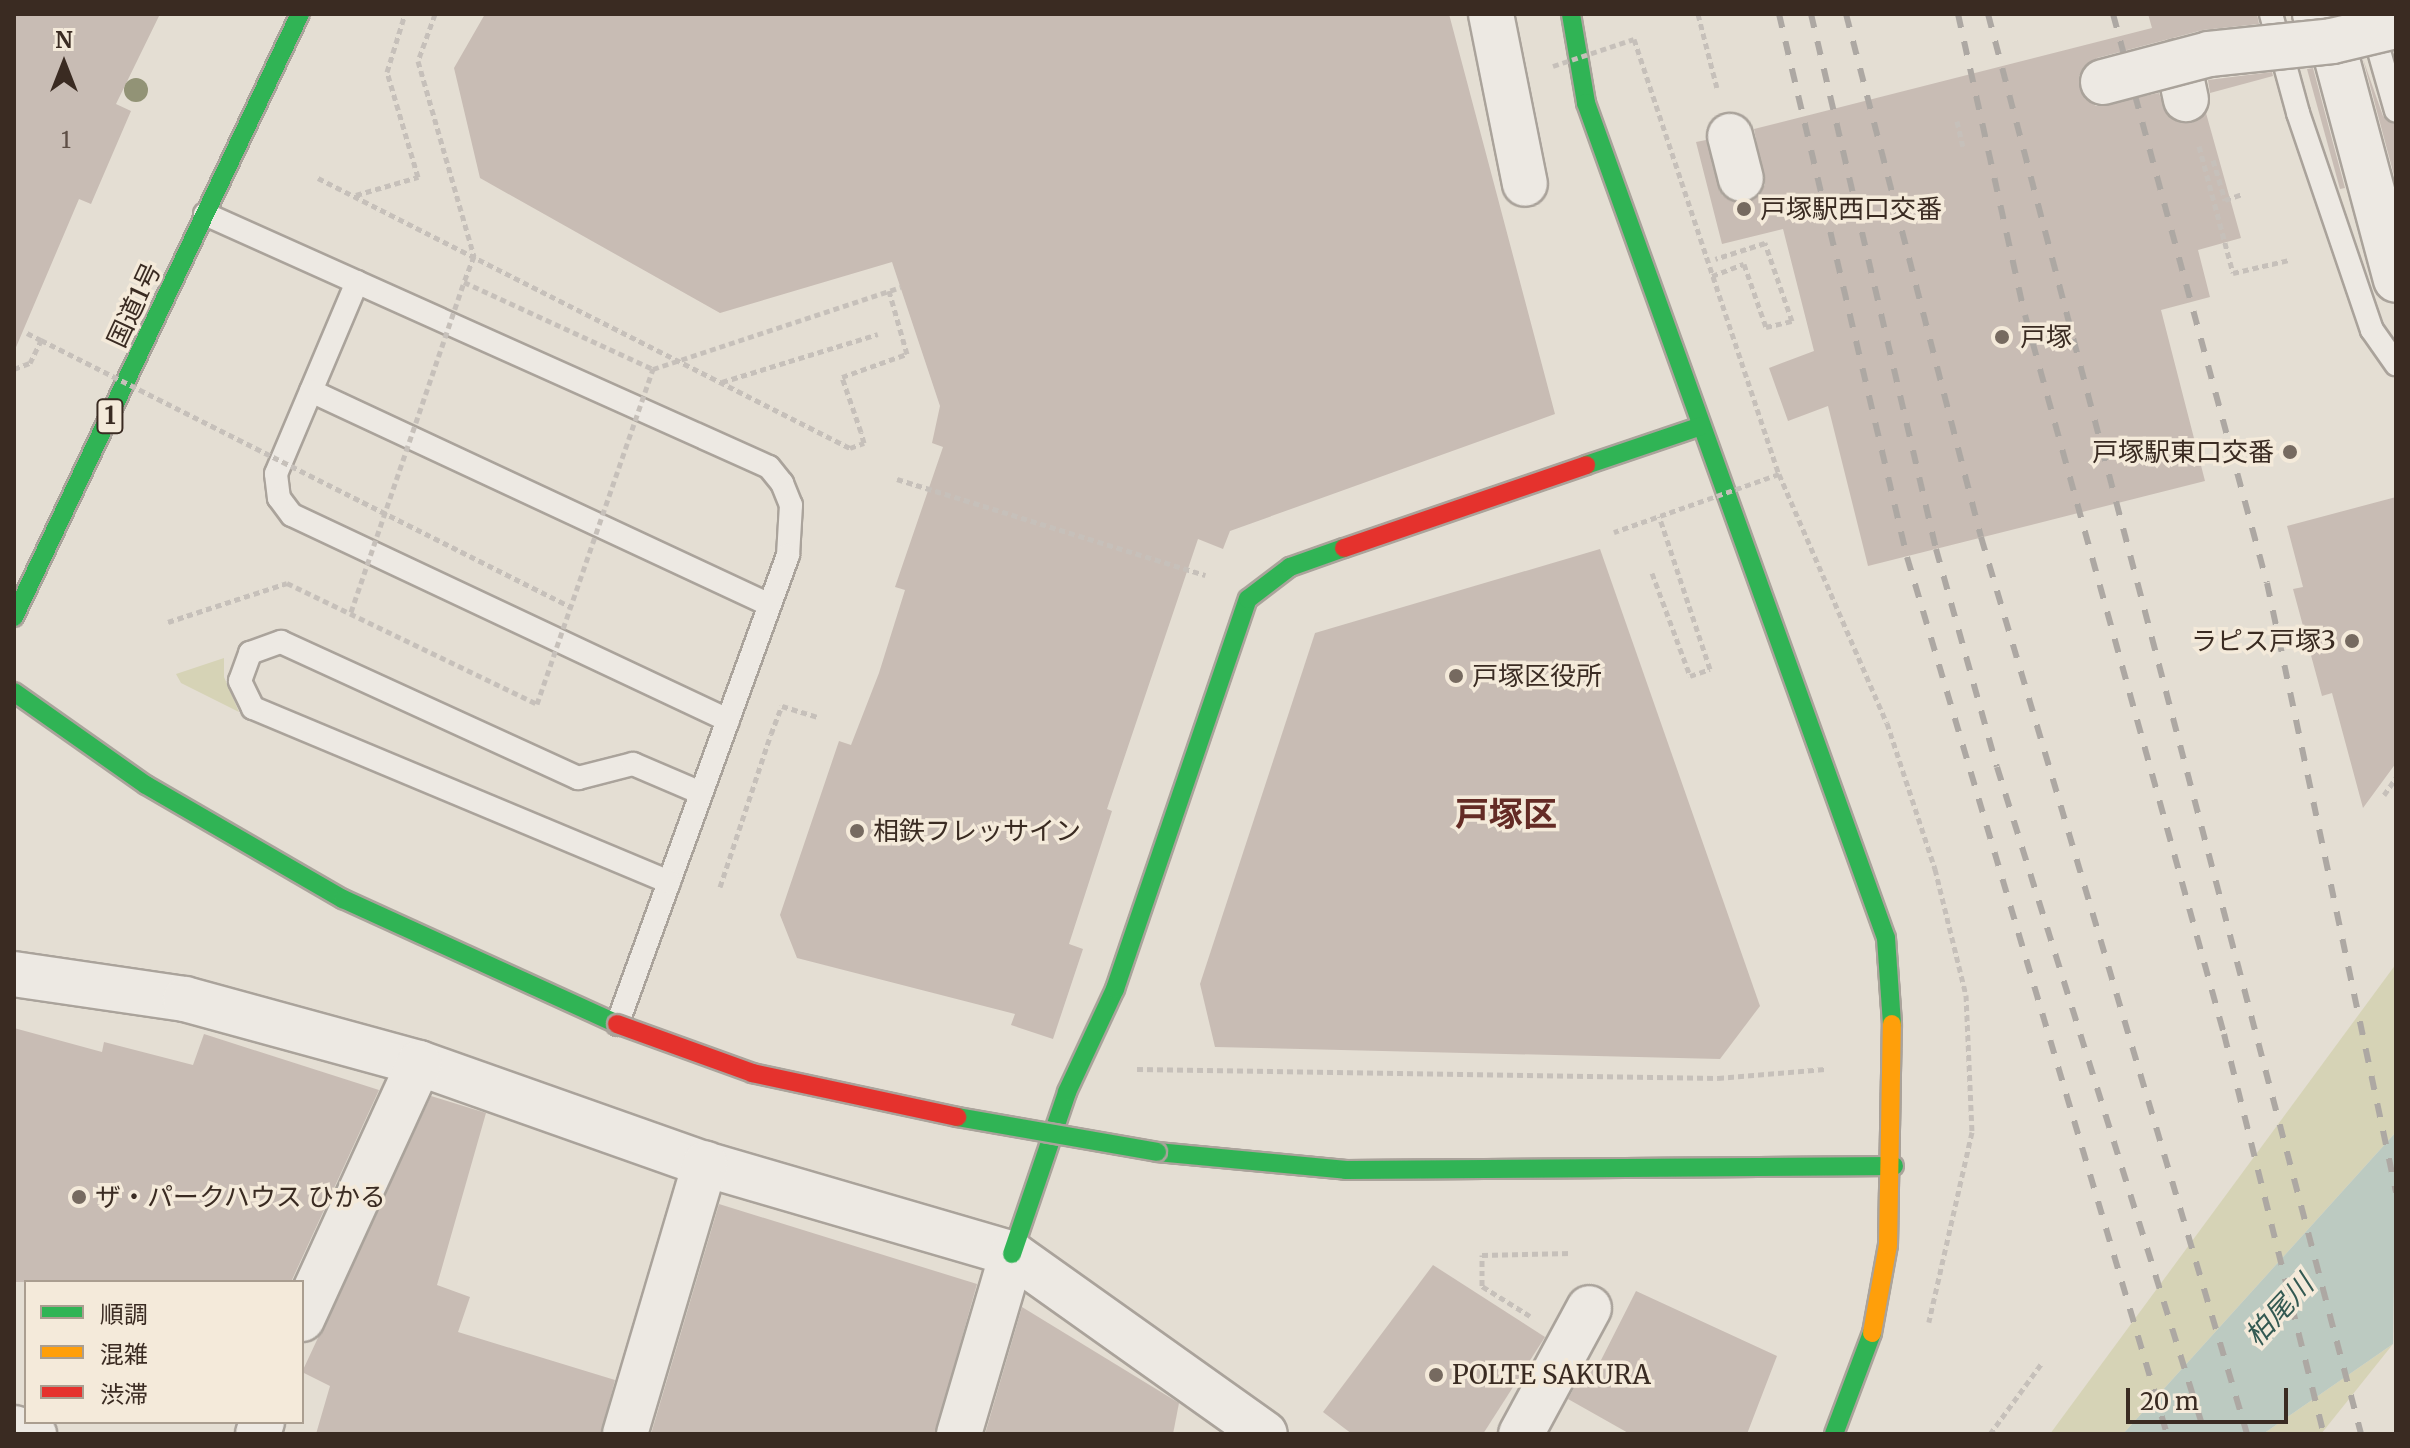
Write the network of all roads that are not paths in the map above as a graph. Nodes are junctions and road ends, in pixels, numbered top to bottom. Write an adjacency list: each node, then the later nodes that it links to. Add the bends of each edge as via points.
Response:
1 (300, 14): 12 (main road, 国道1号 / 1)
2 (1491, 14): 11 (street, bridge)
3 (1571, 14): 17 (main road, via 1586,103)
4 (2271, 14): 15 (lane, via 2372,330)
5 (2386, 20): 6 (street, bridge); 8 (lane)
6 (2324, 28): 7 (street, bridge, via 2182,80); 13 (street)
7 (2103, 82)
8 (2396, 111)
9 (1730, 136): 10 (street)
10 (1741, 179)
11 (1525, 184)
12 (205, 214): 14 (lane); 19 (main road, 国道1号 / 1)
13 (2396, 280)
14 (357, 282): 16 (lane); 18 (lane, via 769,467 791,505 788,555)
15 (2396, 364)
16 (311, 391): 18 (lane); 21 (lane, via 276,474 279,498 292,515)
17 (1701, 426): 28 (main road, via 1886,938 1894,1010); 29 (main road, via 1290,567 1248,599 1115,989 1067,1092)
18 (770, 605): 21 (lane)
19 (14, 617)
20 (14, 692): 25 (main road, via 146,785 343,899)
21 (728, 720): 22 (lane)
22 (701, 793): 23 (lane); 23 (lane, via 633,764 578,778 281,642 250,653 240,681 253,708)
23 (669, 882): 25 (lane)
24 (14, 974): 26 (street, via 185,999)
25 (617, 1024): 28 (main road, bridge, via 752,1073 875,1103 1157,1152 1346,1170)
26 (419, 1063): 27 (street); 30 (street)
27 (705, 1164): 29 (street); 34 (street)
28 (1894, 1166): 38 (main road, via 1873,1329)
29 (1012, 1254): 35 (street); 36 (street)
30 (304, 1315)
31 (1579, 1324): 37 (street)
32 (14, 1428): 33 (street)
33 (34, 1434)
34 (625, 1434)
35 (959, 1434)
36 (1265, 1434)
37 (1521, 1434)
38 (1834, 1434)

